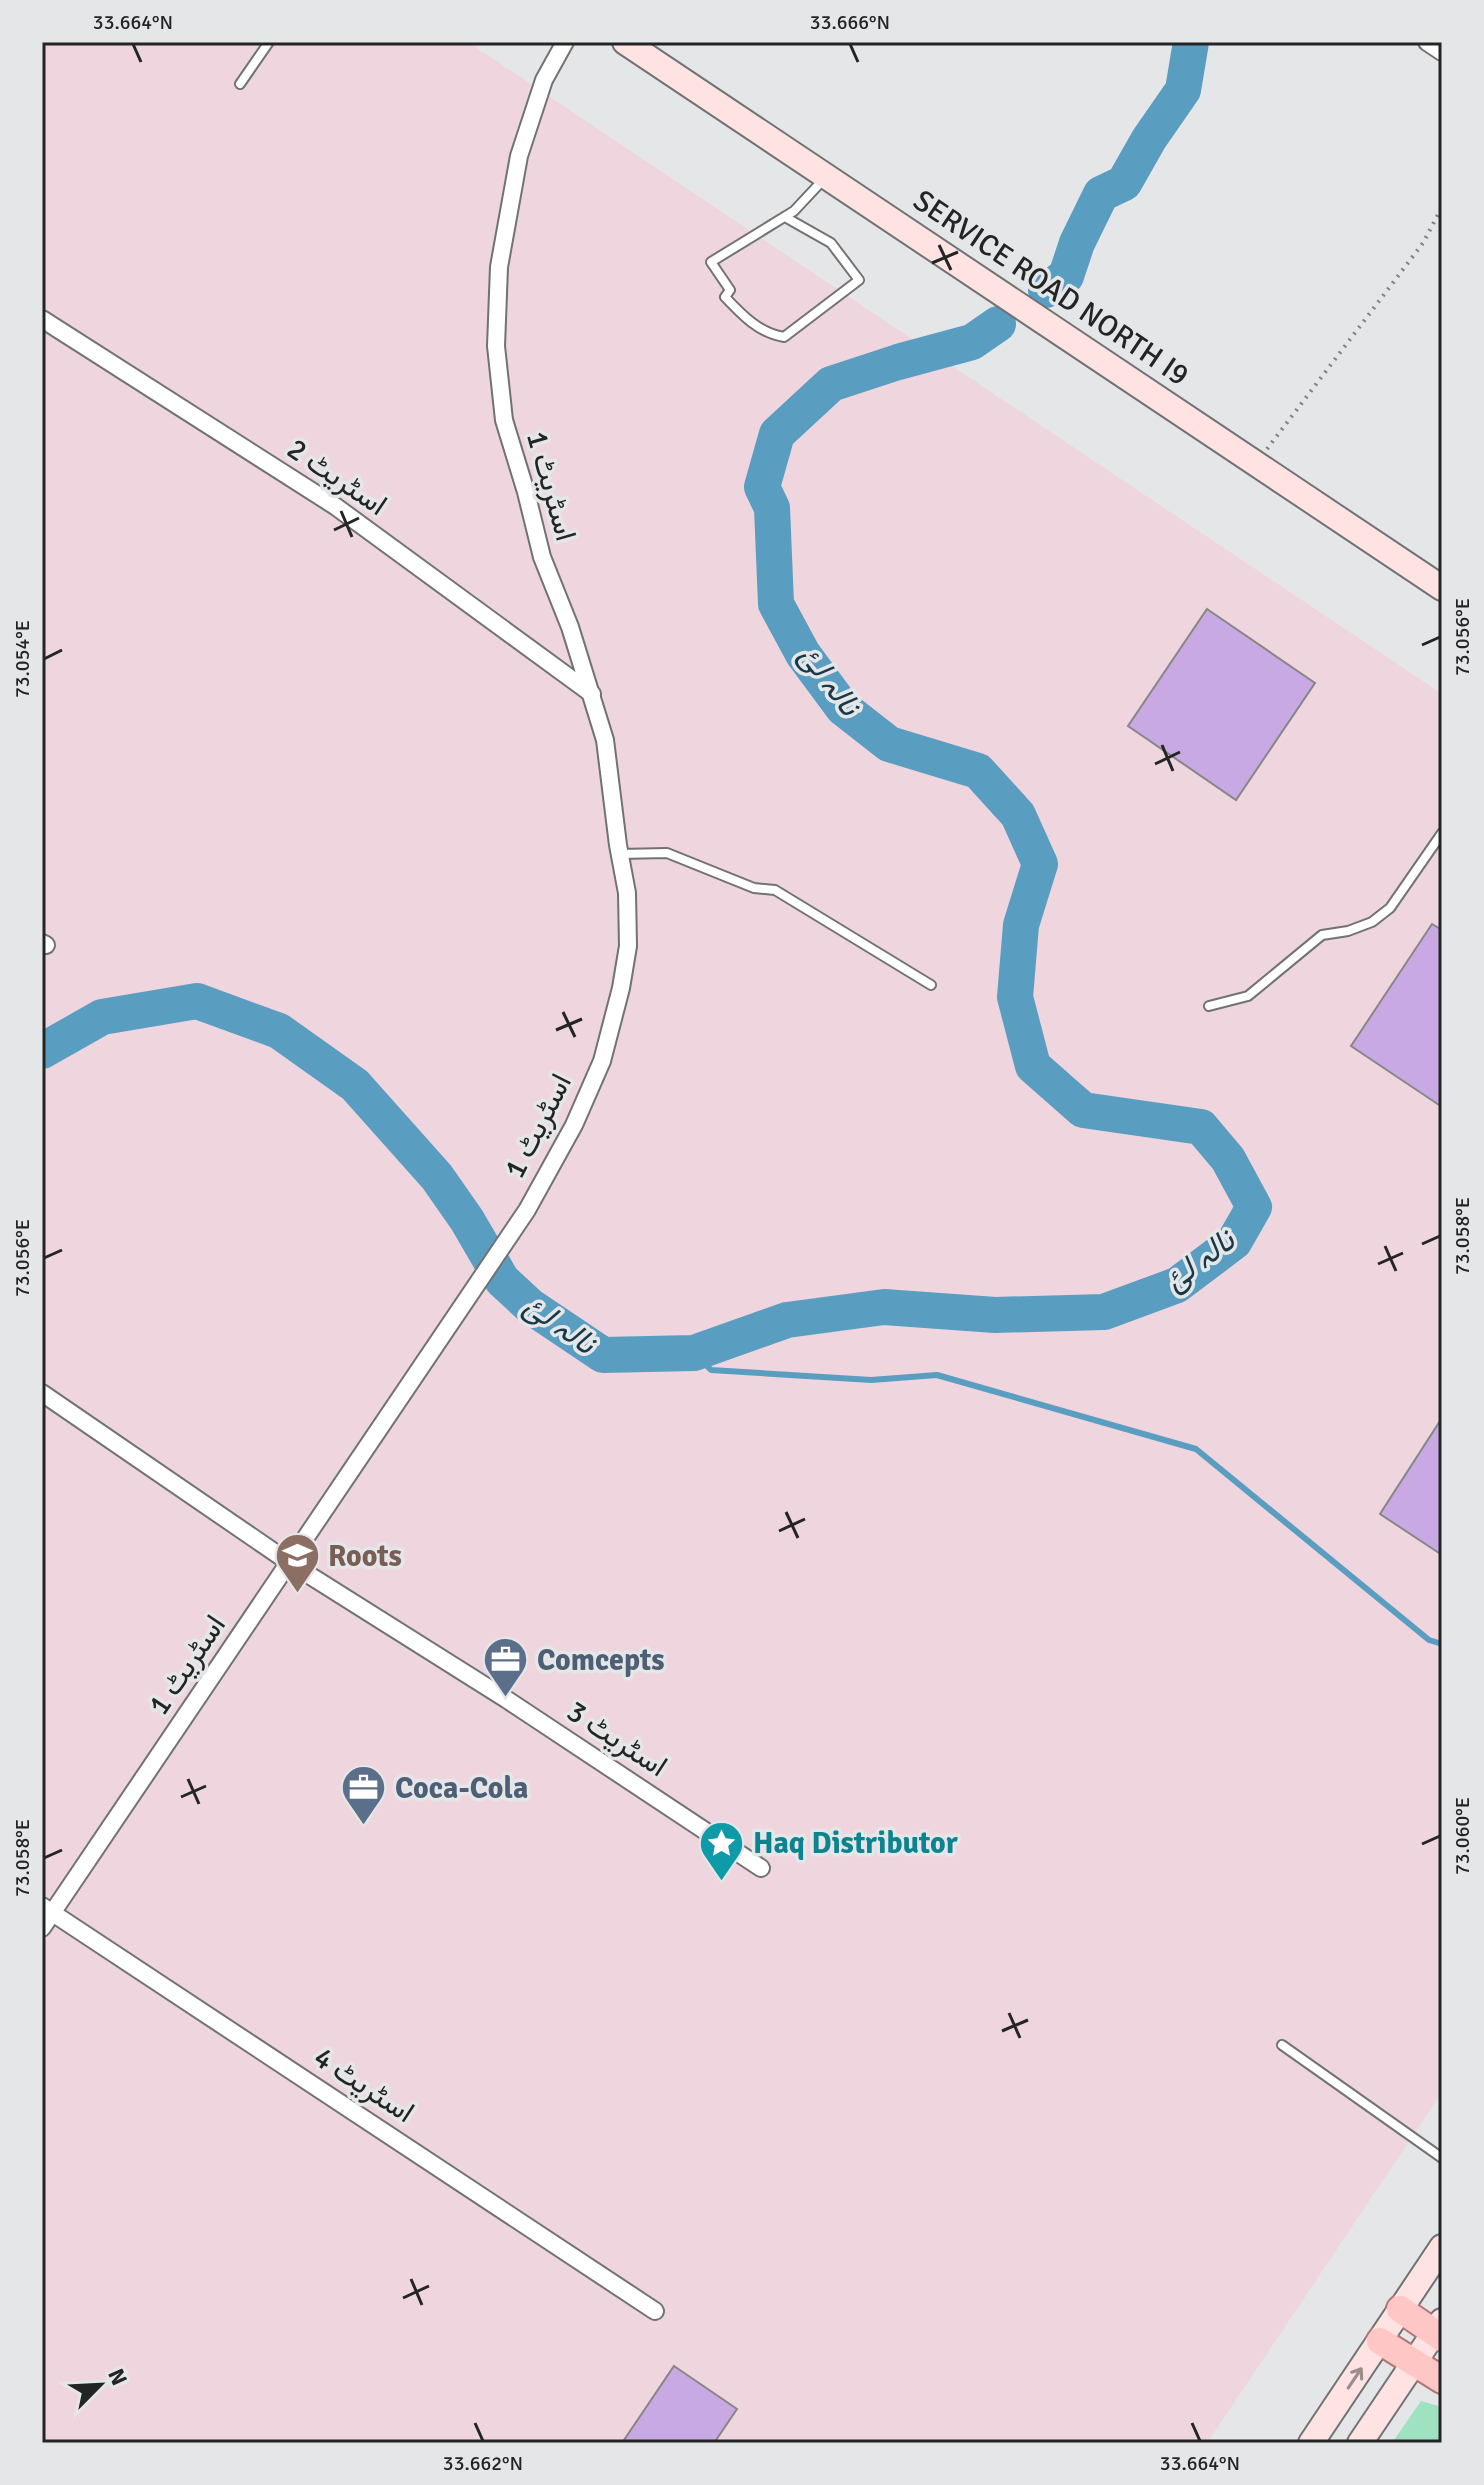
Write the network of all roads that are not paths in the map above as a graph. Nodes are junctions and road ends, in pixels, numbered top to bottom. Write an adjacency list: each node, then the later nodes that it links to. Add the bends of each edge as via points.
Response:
1 (269, 42): 6 (lane)
2 (565, 42): 11 (street, اسٹریٹ 1, via 544,80 519,156 499,267 496,346 504,420 542,557)
3 (625, 42): 7 (main road, SERVICE ROAD NORTH I9)
4 (1427, 42): 5 (street)
5 (1442, 52)
6 (240, 84)
7 (826, 176): 8 (lane); 10 (main road, SERVICE ROAD NORTH I9)
8 (785, 217): 8 (lane, via 711,262 730,290 725,297 770,335 784,337 859,280 831,243)
9 (42, 319): 11 (street, اسٹریٹ 2, via 335,506)
10 (1442, 588)
11 (593, 694): 13 (street, اسٹریٹ 1, via 605,740)
12 (1442, 833): 15 (lane, via 1390,908 1372,922 1322,935 1248,996)
13 (620, 854): 14 (lane, via 667,853 754,888 775,890); 17 (street, اسٹریٹ 1, via 628,946 602,1061 574,1125 527,1210)
14 (931, 985)
15 (1209, 1006)
16 (42, 1393): 17 (street, اسٹریٹ 3)
17 (290, 1563): 18 (street, اسٹریٹ 3); 19 (street, اسٹریٹ 1)
18 (761, 1868)
19 (47, 1909): 20 (street, اسٹریٹ 1); 25 (street, اسٹریٹ 4)
20 (42, 1928)
21 (1282, 2045): 22 (lane)
22 (1442, 2158)
23 (1442, 2247): 24 (main road)
24 (1400, 2309): 26 (main road); 27 (main road)
25 (655, 2311)
26 (1439, 2330): 28 (main road)
27 (1380, 2341): 28 (main road); 30 (main road, one-way to 27)
28 (1414, 2362): 29 (main road); 31 (main road)
29 (1442, 2380)
30 (1311, 2443)
31 (1360, 2443)

